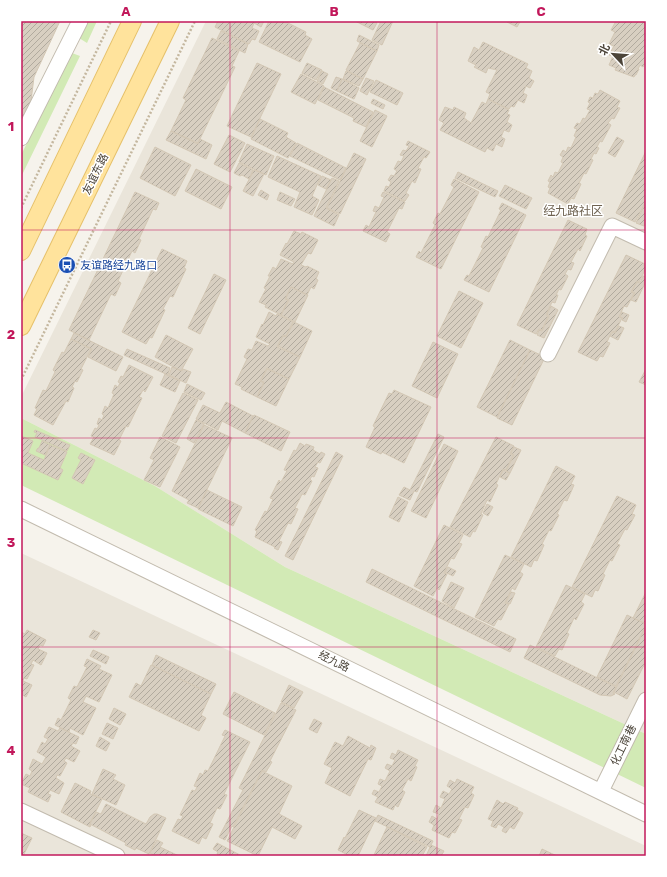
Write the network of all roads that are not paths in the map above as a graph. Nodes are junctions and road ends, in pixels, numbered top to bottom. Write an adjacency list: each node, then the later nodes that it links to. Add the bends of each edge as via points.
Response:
1 (80, 21): 4 (street)
2 (132, 21): 6 (main road)
3 (170, 21): 7 (main road, 友谊东路)
4 (21, 138)
5 (646, 242): 8 (street, via 612,226)
6 (21, 251)
7 (21, 326)
8 (548, 354)
9 (21, 509): 11 (street, 经九路)
10 (646, 700): 11 (street, 化工南巷)
11 (601, 791): 13 (street, 经九路)
12 (21, 811): 14 (street)
13 (646, 814)
14 (117, 856)

